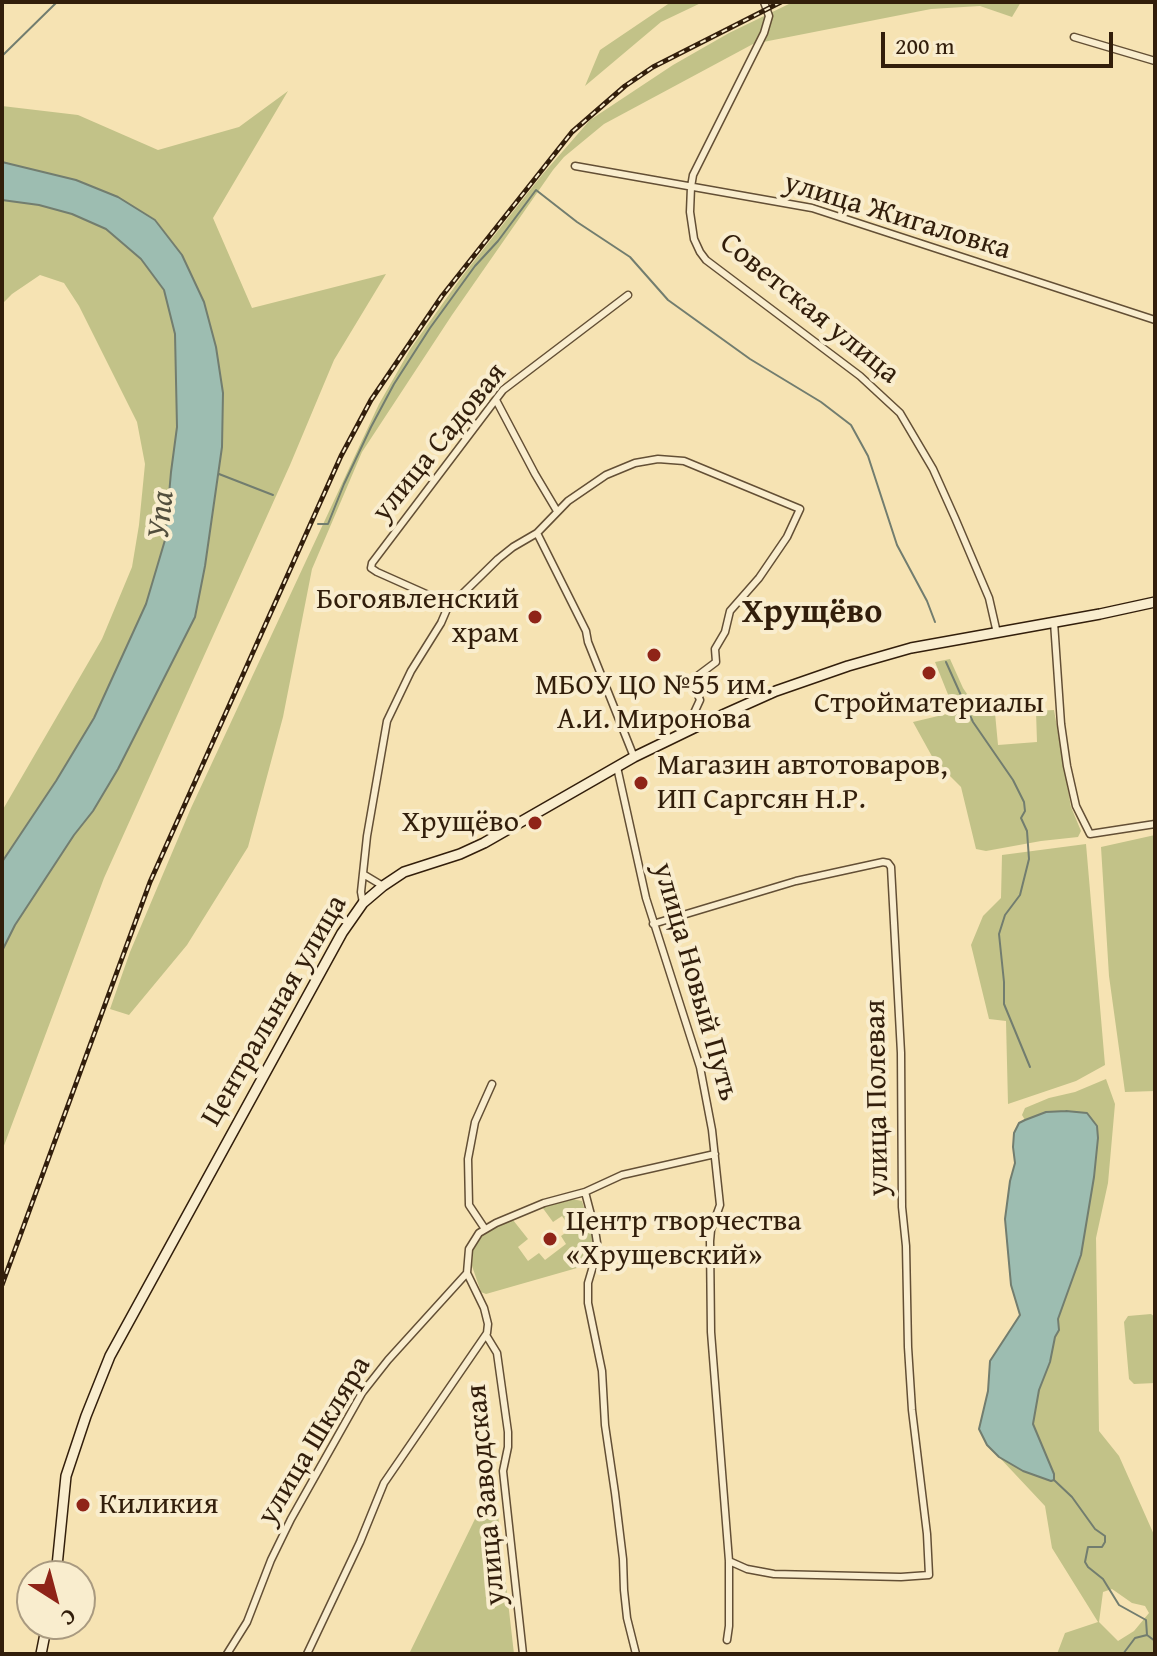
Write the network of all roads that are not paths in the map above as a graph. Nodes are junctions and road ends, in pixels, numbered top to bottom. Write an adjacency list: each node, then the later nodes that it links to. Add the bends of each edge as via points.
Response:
1 (764, 2): 5 (street, via 769,16 764,33)
2 (1074, 37): 3 (street)
3 (1155, 61)
4 (575, 166): 5 (street, улица Жигаловка)
5 (691, 187): 7 (street, улица Жигаловка, via 812,208); 14 (street, Советская улица, via 691,229 702,256 860,376 905,419 933,469 989,598)
6 (628, 295): 8 (street, улица Садовая, via 507,386)
7 (1155, 320)
8 (496, 400): 9 (street); 12 (street, улица Садовая, via 372,562 371,568)
9 (557, 511): 10 (street); 15 (street, via 621,467 652,459 684,461 800,509 759,578 730,611 715,647 716,662 692,680 700,700 694,713)
10 (537, 533): 12 (street, via 498,559); 16 (street, via 586,631)
11 (1155, 602): 13 (main road, Центральная улица)
12 (451, 605): 19 (street, via 387,721)
13 (1054, 622): 14 (main road, Центральная улица); 18 (street, via 1061,724 1076,806 1090,834)
14 (997, 633): 15 (main road, Центральная улица, via 864,661 776,691)
15 (700, 725): 16 (main road, Центральная улица)
16 (634, 757): 17 (main road, Центральная улица)
17 (617, 767): 20 (main road, Центральная улица, via 484,843 404,872); 22 (street, улица Новый Путь)
18 (1155, 824)
19 (363, 874): 20 (street); 21 (street)
20 (383, 886): 21 (main road, Центральная улица)
21 (363, 903): 29 (main road, Центральная улица, via 110,1356 66,1476)
22 (653, 924): 24 (street, улица Новый Путь, via 700,1067); 30 (street, улица Полевая, via 796,881 883,862 891,867 908,1347 929,1575 774,1574)
23 (492, 1084): 26 (street, via 475,1122 468,1159 469,1205)
24 (715, 1154): 25 (street, via 622,1175); 30 (street, улица Новый Путь, via 720,1205 710,1241 711,1332)
25 (585, 1192): 26 (street); 35 (street, via 598,1249 588,1303 602,1371 627,1618)
26 (485, 1229): 27 (street, улица Шкляра, via 469,1249)
27 (467, 1273): 28 (street, улица Заводская, via 484,1308); 32 (street, улица Шкляра, via 365,1388 291,1519 247,1622)
28 (486, 1335): 33 (street, via 384,1483); 34 (street, улица Заводская, via 497,1353 508,1432 503,1471)
29 (58, 1560)
30 (729, 1561): 31 (street, улица Новый Путь)
31 (727, 1640)
32 (227, 1654)
33 (307, 1654)
34 (523, 1654)
35 (636, 1654)

